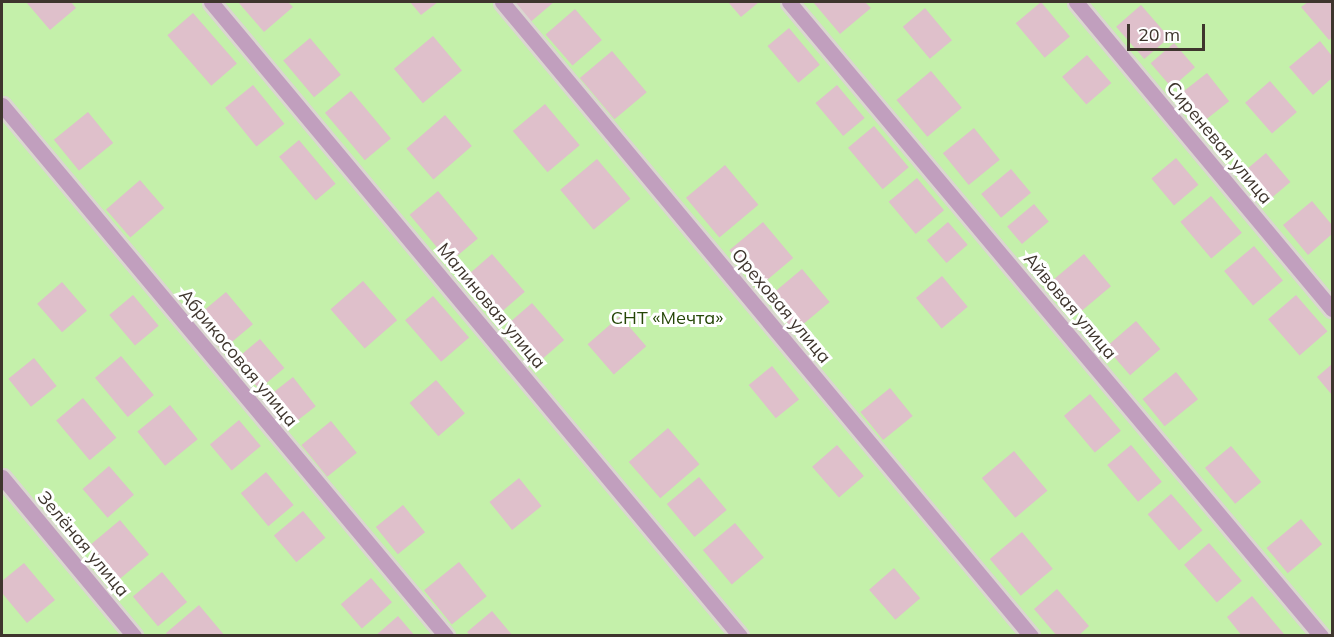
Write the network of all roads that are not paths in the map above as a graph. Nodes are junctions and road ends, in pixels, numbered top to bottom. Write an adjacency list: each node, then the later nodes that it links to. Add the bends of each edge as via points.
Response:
1 (211, 2): 10 (street, Малиновая улица)
2 (502, 2): 11 (street, Ореховая улица)
3 (789, 2): 12 (street, Айвовая улица)
4 (1076, 2): 6 (street, Сиреневая улица)
5 (2, 105): 9 (street, Абрикосовая улица)
6 (1332, 309)
7 (2, 477): 8 (street, Зелёная улица)
8 (134, 636)
9 (446, 636)
10 (740, 636)
11 (1031, 636)
12 (1321, 636)

